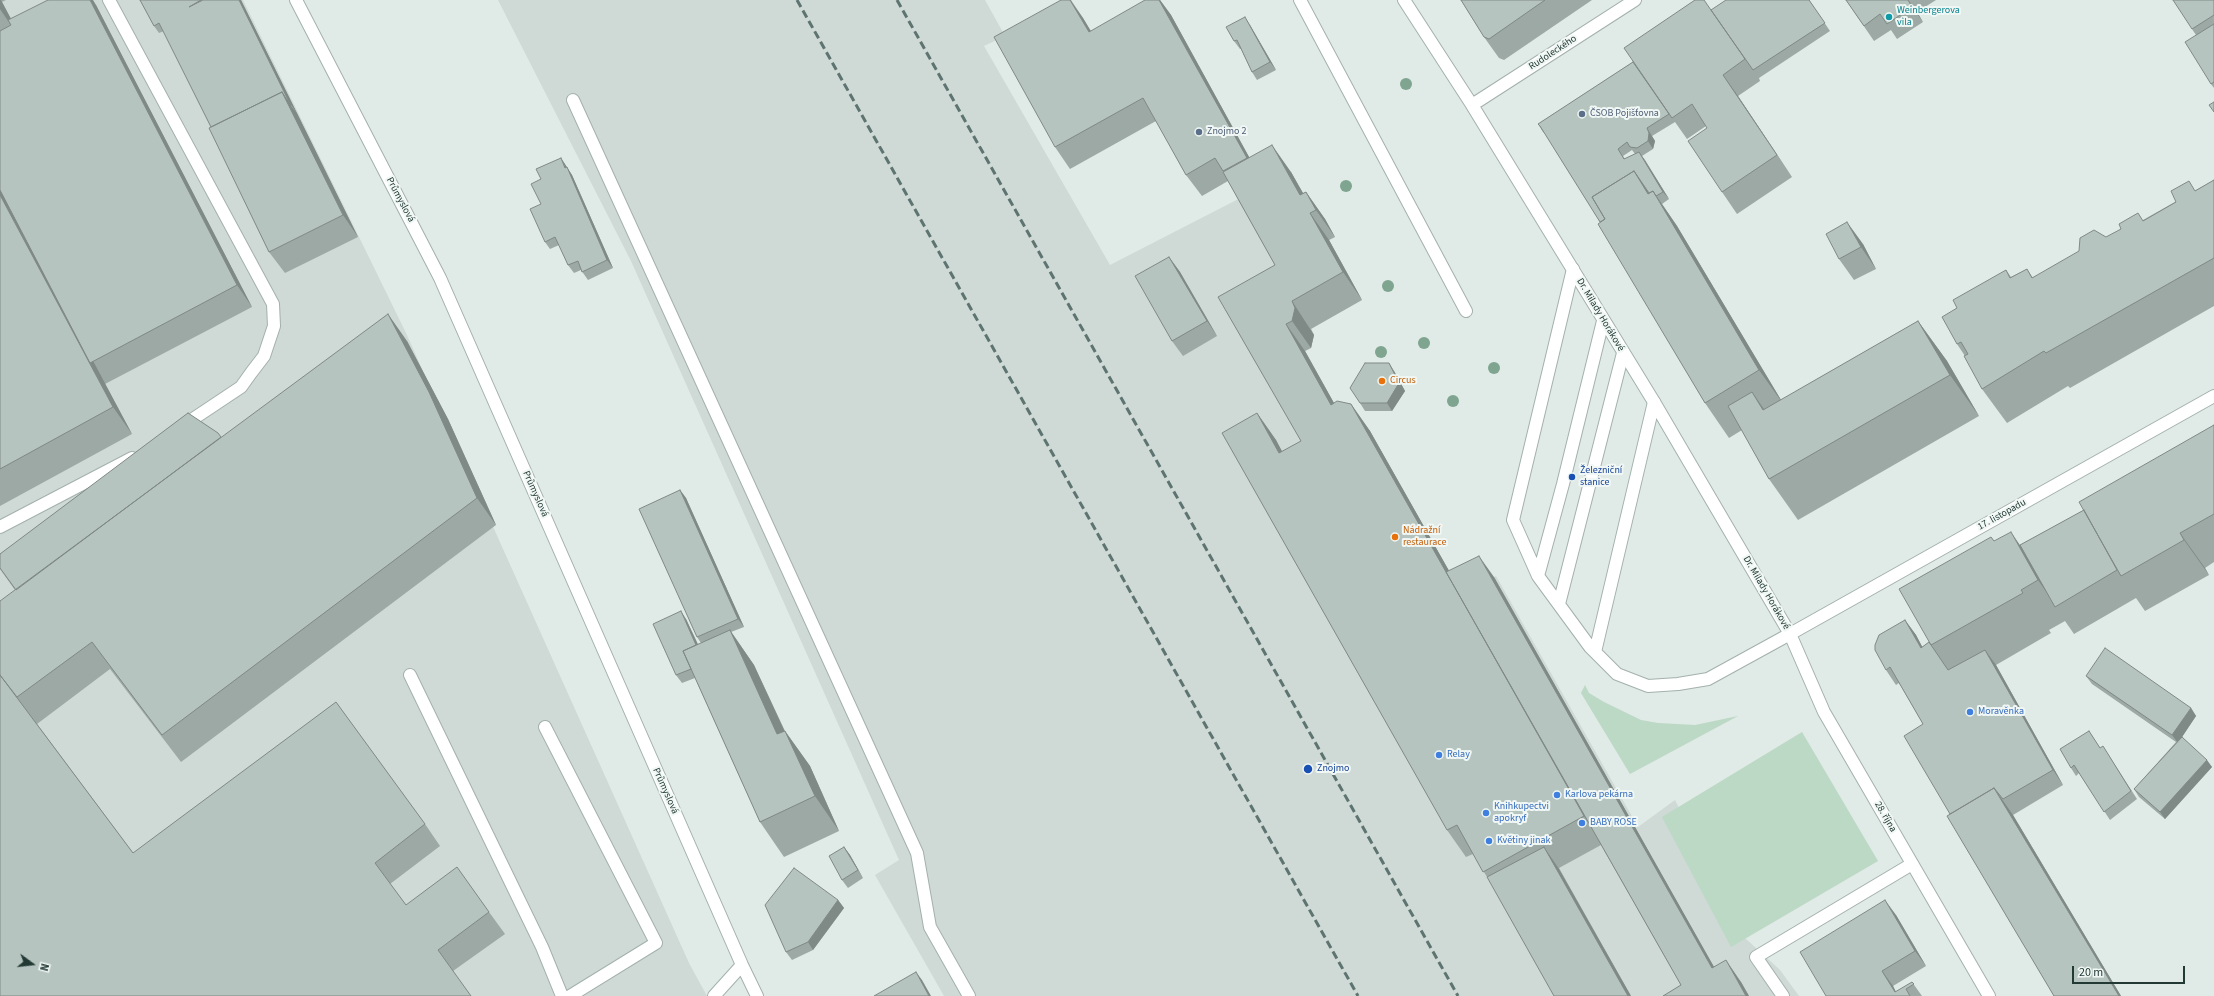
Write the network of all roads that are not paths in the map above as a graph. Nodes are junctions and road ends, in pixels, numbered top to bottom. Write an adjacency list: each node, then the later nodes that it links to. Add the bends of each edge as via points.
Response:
1 (109, 0): 14 (street, via 273,304 274,326 264,356 241,387)
2 (296, 0): 24 (street, Průmyslová, via 440,278)
3 (1300, 0): 9 (street)
4 (1404, 0): 7 (street, Dr. Milady Horákové)
5 (1635, 0): 7 (street, Rudoleckého)
6 (573, 100): 29 (street, via 917,853 930,927)
7 (1472, 106): 8 (street, Dr. Milady Horákové)
8 (1573, 269): 10 (street, Dr. Milady Horákové); 17 (street, 17. listopadu, via 1513,520)
9 (1466, 311)
10 (1603, 321): 11 (street, Dr. Milady Horákové); 17 (street)
11 (1623, 353): 13 (street, Dr. Milady Horákové); 18 (street)
12 (2214, 396): 19 (street, 17. listopadu)
13 (1654, 402): 19 (street, Dr. Milady Horákové); 20 (street)
14 (172, 433)
15 (140, 454): 16 (street)
16 (0, 527)
17 (1538, 576): 18 (street, 17. listopadu)
18 (1559, 604): 20 (street, 17. listopadu)
19 (1790, 634): 20 (street, 17. listopadu, via 1708,679 1678,684 1642,684 1617,674); 23 (street, 28. října, via 1824,712)
20 (1594, 652)
21 (410, 675): 25 (street, via 542,947)
22 (545, 727): 26 (street, via 656,943)
23 (1912, 864): 30 (street, via 1756,957); 31 (street, 28. října)
24 (742, 965): 27 (street); 28 (street, Průmyslová)
25 (562, 996)
26 (570, 996)
27 (714, 996)
28 (757, 996)
29 (969, 996)
30 (1783, 996)
31 (1989, 996)

